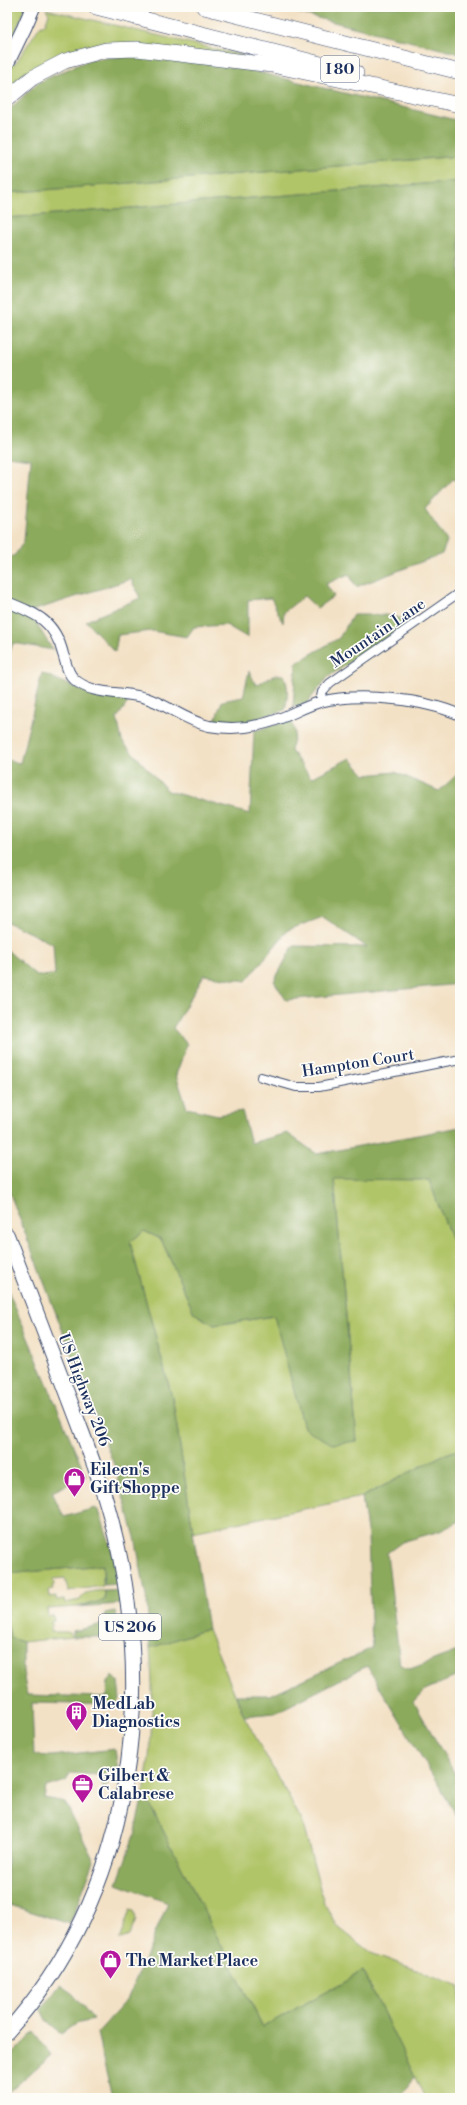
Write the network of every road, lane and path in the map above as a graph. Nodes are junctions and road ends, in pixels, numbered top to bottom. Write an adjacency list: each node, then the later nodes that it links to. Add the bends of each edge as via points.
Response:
1 (33, 7): 6 (highway)
2 (96, 7): 9 (highway, I 80)
3 (204, 7): 5 (highway, I 80)
4 (239, 7): 5 (highway)
5 (296, 30): 7 (highway, I 80)
6 (7, 63)
7 (460, 72)
8 (7, 99): 10 (highway, via 32,78 65,61 97,51 137,49 272,65)
9 (460, 99)
10 (460, 105)
11 (460, 592): 13 (street, Mountain Lane, via 330,683 322,692)
12 (7, 602): 13 (street, via 28,610 50,625 61,646 72,678 82,685 147,698 200,724 228,728 245,727 269,722)
13 (320, 702): 14 (street, via 362,698 412,701 441,707)
14 (460, 715)
15 (460, 1059): 16 (street, Hampton Court, via 319,1087 296,1087)
16 (261, 1077)
17 (7, 1235): 18 (highway, US Highway 206 / US 206, via 107,1503 127,1596 133,1685 131,1739 124,1792 97,1890 57,1966)
18 (7, 2032)

